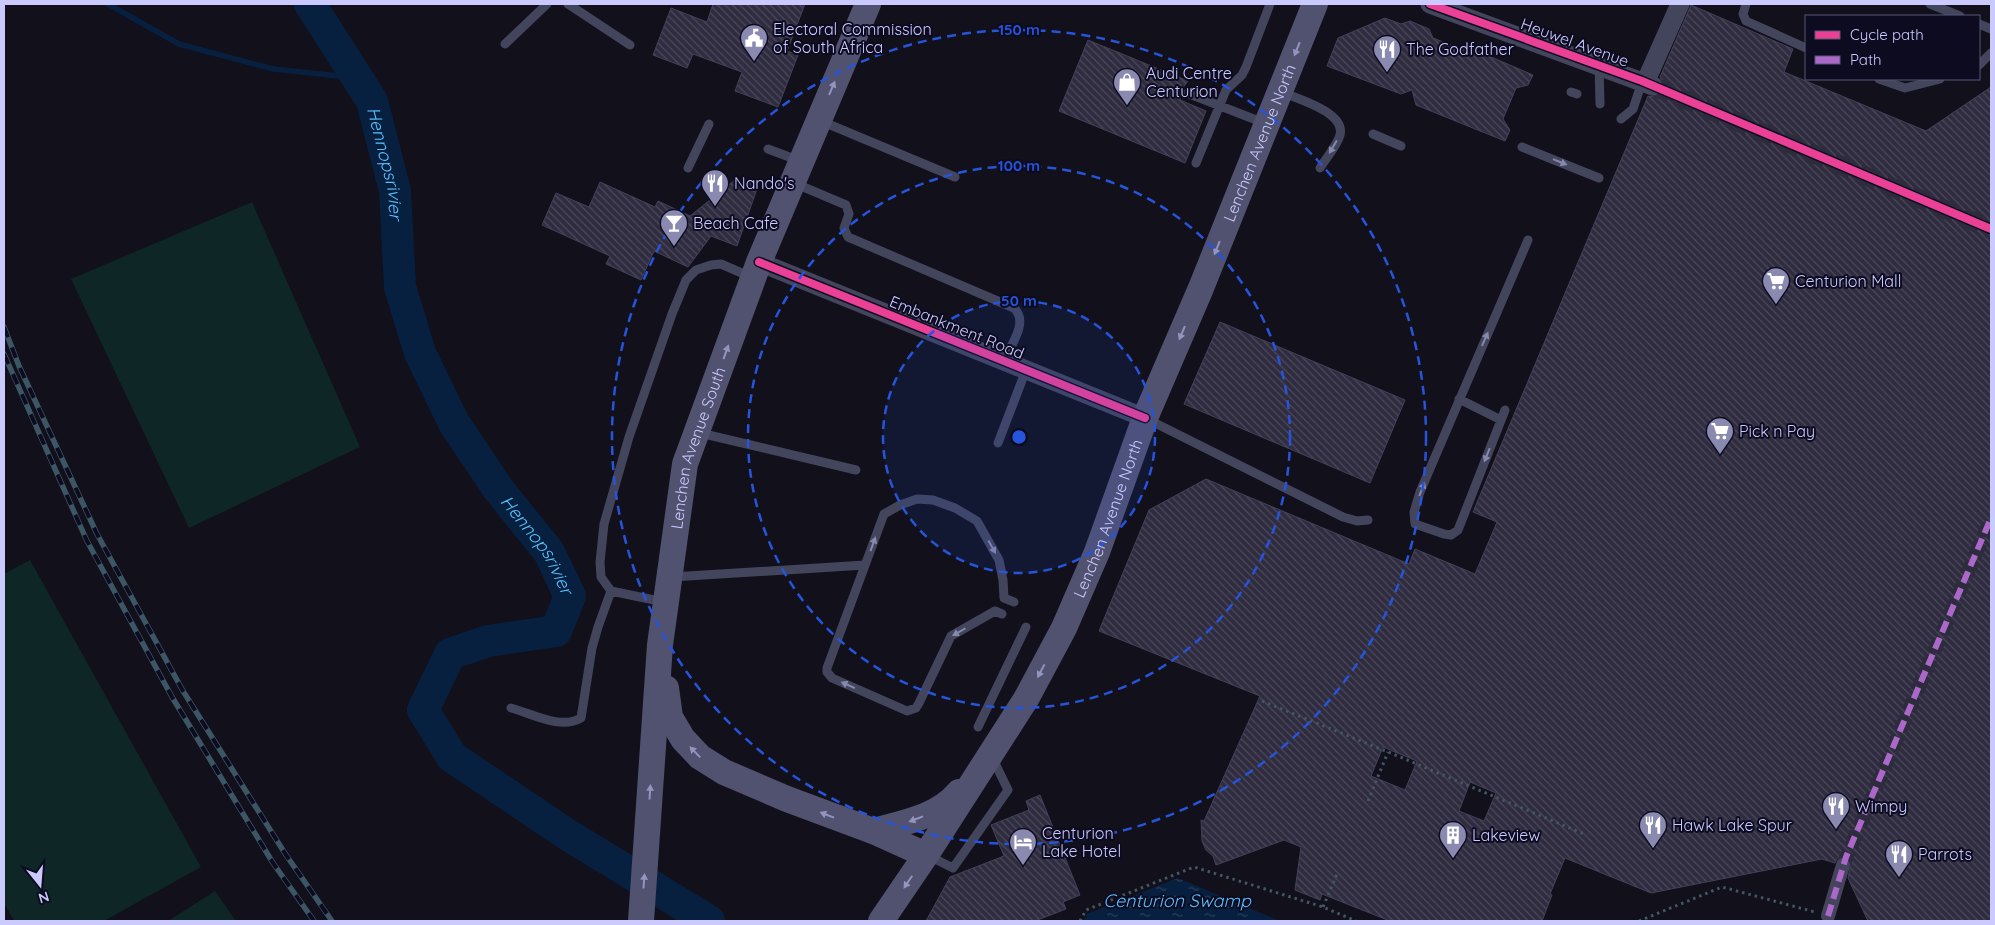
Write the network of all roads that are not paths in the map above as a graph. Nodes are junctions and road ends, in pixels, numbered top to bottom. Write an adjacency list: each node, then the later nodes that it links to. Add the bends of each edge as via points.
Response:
1 (547, 4): 11 (lane)
2 (568, 4): 12 (lane)
3 (868, 4): 25 (main road, Lenchen Avenue South, one-way to 3)
4 (1270, 4): 23 (lane, via 1246,67 1226,90)
5 (1315, 4): 20 (main road, Lenchen Avenue North, one-way to 20)
6 (1430, 4): 15 (street, Heuwel Avenue)
7 (1680, 4): 19 (street)
8 (1746, 4): 13 (lane, via 1743,14 1746,22)
9 (1930, 4): 10 (lane)
10 (1958, 15)
11 (505, 44)
12 (630, 45)
13 (1805, 48)
14 (1991, 53): 16 (lane)
15 (1599, 65): 19 (street, Heuwel Avenue); 22 (lane)
16 (1980, 65)
17 (1882, 80): 18 (lane, via 1905,88)
18 (1936, 80)
19 (1647, 83): 24 (lane, via 1633,109)
20 (1280, 91): 27 (main road, Lenchen Avenue North); 34 (lane, one-way to 34, via 1331,114 1340,125 1340,136)
21 (1187, 93): 23 (lane)
22 (1600, 104)
23 (1221, 106): 27 (lane); 32 (lane)
24 (1621, 119)
25 (819, 120): 35 (main road, Lenchen Avenue South); 36 (lane)
26 (710, 124): 33 (lane)
27 (1267, 124): 44 (main road, Lenchen Avenue North, one-way to 44)
28 (1374, 134): 29 (lane)
29 (1401, 146)
30 (1522, 148): 37 (lane, one-way to 37)
31 (768, 149): 35 (lane)
32 (1196, 163)
33 (688, 168)
34 (1320, 168)
35 (797, 172): 39 (main road, Lenchen Avenue South); 40 (lane, via 846,205 849,214 844,228 848,237 1014,308 1019,313 1020,323)
36 (955, 178)
37 (1599, 178)
38 (1528, 240): 42 (lane, one-way to 38)
39 (756, 270): 40 (street, Embankment Road); 46 (main road, Lenchen Avenue South, one-way to 39); 52 (lane, via 721,264 696,270 686,280 629,437 604,524 601,577)
40 (1004, 360): 41 (street, Embankment Road)
41 (1026, 369): 44 (street, Embankment Road); 47 (lane)
42 (1459, 399): 45 (lane); 45 (lane, one-way to 42, via 1458,530 1451,535 1415,524 1414,512 1420,492)
43 (1505, 410): 45 (lane)
44 (1145, 418): 49 (lane, Embankment Road, via 1343,517); 60 (main road, Lenchen Avenue North, one-way to 60, via 1097,552 1064,628 1029,694)
45 (1502, 420)
46 (697, 432): 48 (lane); 51 (main road, Lenchen Avenue South, via 685,464)
47 (998, 444)
48 (856, 470)
49 (1368, 520)
50 (865, 564): 51 (lane); 54 (lane, one-way to 54, via 884,514 917,499 934,500 977,521 999,560 1004,598); 55 (lane, one-way to 50, via 994,612 951,636 916,708 907,711 832,678 827,672)
51 (670, 577): 53 (main road, Lenchen Avenue South)
52 (611, 591): 53 (lane); 58 (lane, via 592,648 581,718 563,724)
53 (666, 602): 57 (main road, Lenchen Avenue South)
54 (1014, 602)
55 (1002, 614)
56 (1026, 627): 59 (lane)
57 (660, 645): 61 (main road, one-way to 57, via 778,796 724,772 700,757 683,739 670,717); 65 (main road, Lenchen Avenue South, one-way to 57)
58 (511, 708)
59 (978, 727)
60 (991, 754): 61 (main road, one-way to 61, via 952,801 913,821); 62 (main road, Lenchen Avenue North)
61 (873, 831): 62 (main road)
62 (926, 855): 66 (main road, Lenchen Avenue North, one-way to 66)
63 (1843, 865): 64 (street)
64 (1828, 916)
65 (641, 921)
66 (881, 921)

